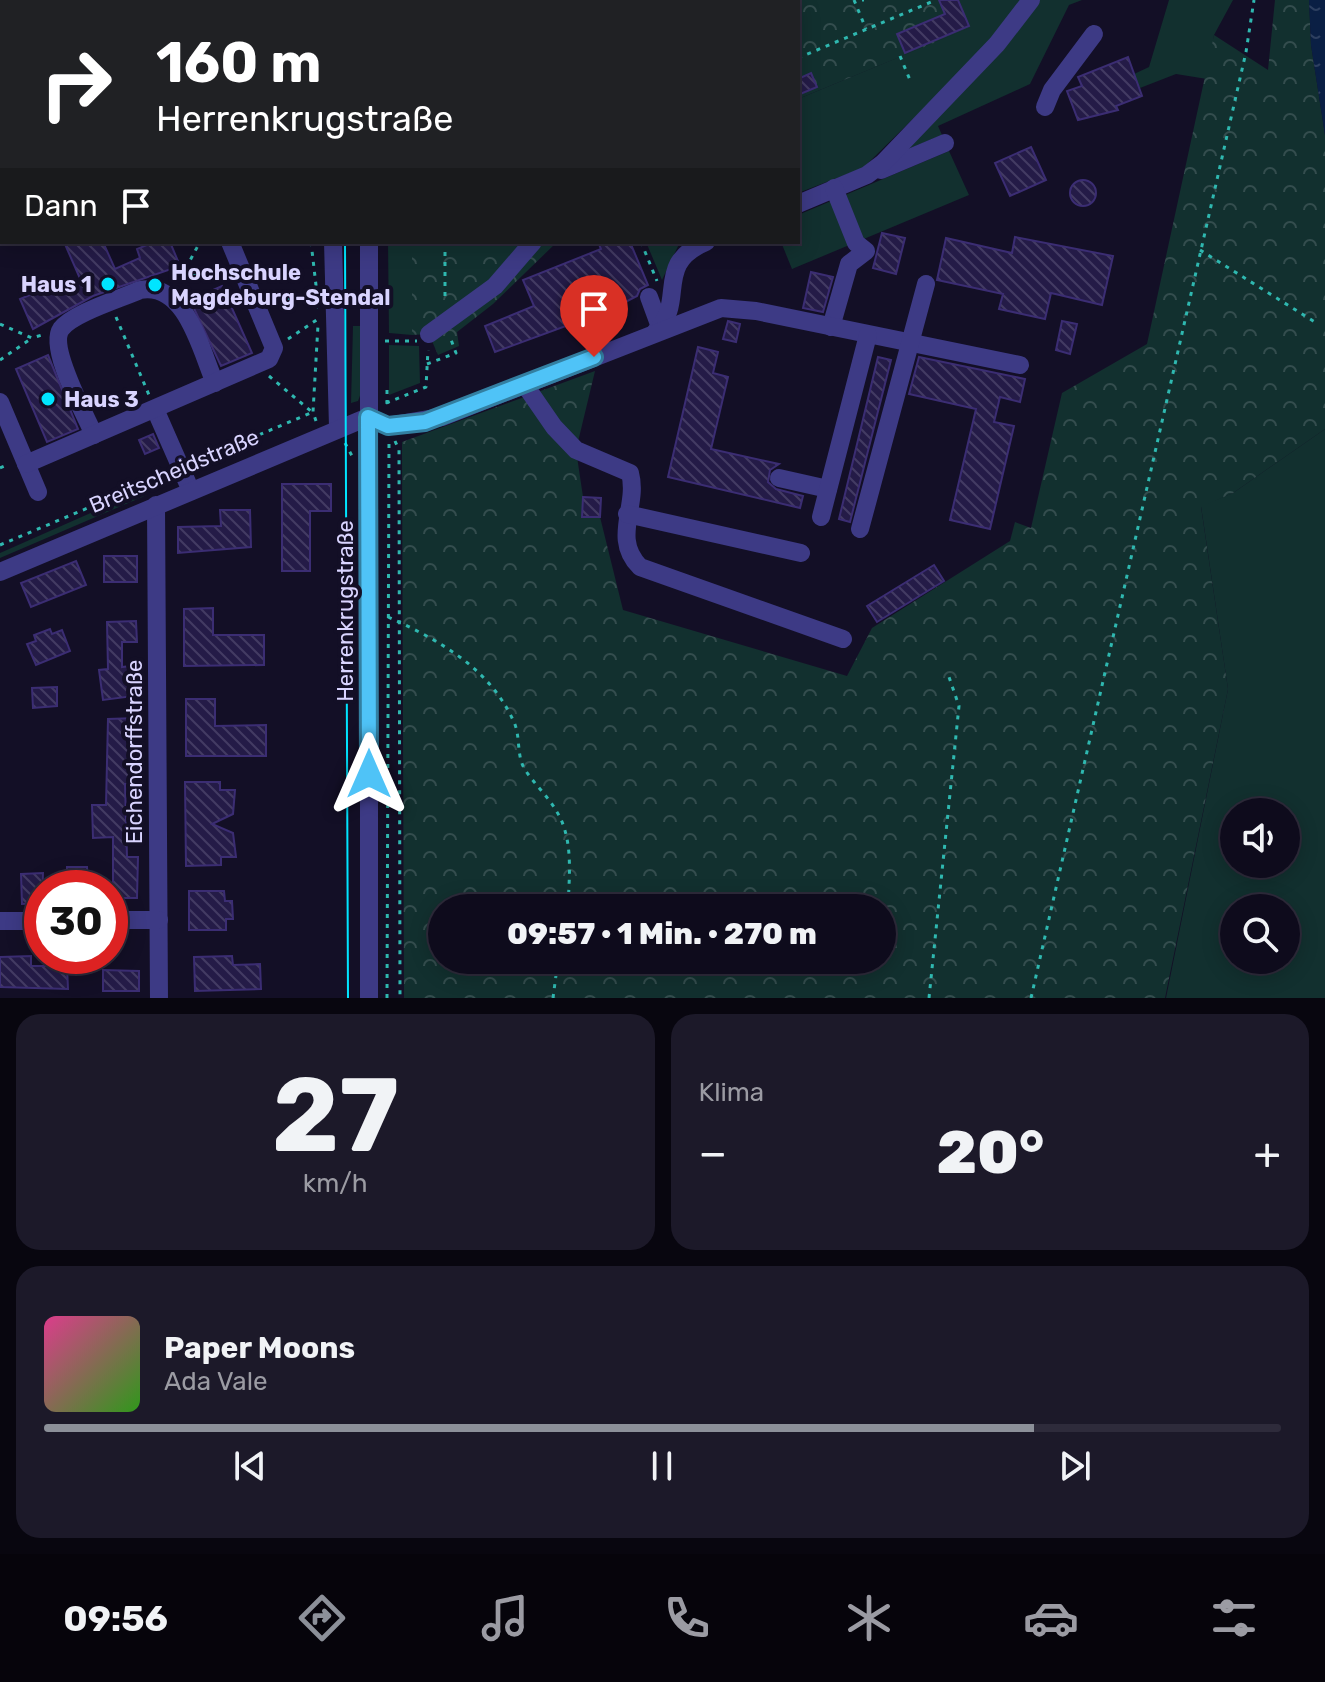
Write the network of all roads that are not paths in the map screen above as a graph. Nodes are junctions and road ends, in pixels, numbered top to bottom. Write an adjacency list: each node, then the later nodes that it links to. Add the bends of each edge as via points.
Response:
1 (1031, 0): 5 (street, via 997,44)
2 (1094, 34): 3 (street)
3 (1045, 107)
4 (945, 143): 5 (street)
5 (867, 175): 6 (street)
6 (834, 188): 7 (street); 16 (street, via 856,243 866,251 849,264)
7 (800, 203)
8 (231, 244): 21 (street, via 274,348 269,359)
9 (333, 244): 26 (street)
10 (369, 244): 25 (street, Herrenkrugstraße)
11 (531, 244): 17 (street, via 495,286)
12 (702, 244): 15 (street, via 684,253 676,266)
13 (926, 284): 19 (street)
14 (649, 297): 15 (street)
15 (661, 323): 16 (street, via 709,310 747,309); 22 (street)
16 (831, 327): 18 (street)
17 (436, 329)
18 (868, 335): 19 (street); 30 (street)
19 (910, 343): 20 (street); 36 (street)
20 (1020, 365)
21 (215, 383): 24 (street); 27 (street, via 179,303 167,293 140,290 74,318 57,338 59,354)
22 (525, 385): 25 (street, via 442,417 388,426); 34 (street, via 576,450 630,473)
23 (0, 402): 28 (street)
24 (155, 409): 27 (street); 31 (street)
25 (368, 417): 26 (street, Breitscheidstraße); 45 (street, Herrenkrugstraße)
26 (339, 432): 31 (street, Breitscheidstraße)
27 (94, 435): 28 (street)
28 (26, 464): 32 (street)
29 (779, 478): 30 (street)
30 (828, 489): 35 (street)
31 (191, 491): 33 (street, Breitscheidstraße)
32 (38, 492)
33 (156, 505): 38 (street, Breitscheidstraße); 41 (street, Eichendorffstraße)
34 (627, 514): 37 (street); 39 (street, via 627,548 643,569)
35 (821, 517)
36 (860, 529)
37 (801, 553)
38 (0, 572)
39 (843, 639)
40 (128, 920): 41 (street)
41 (159, 920): 44 (street, Eichendorffstraße)
42 (0, 921): 43 (street)
43 (24, 921)
44 (159, 998)
45 (369, 998)

